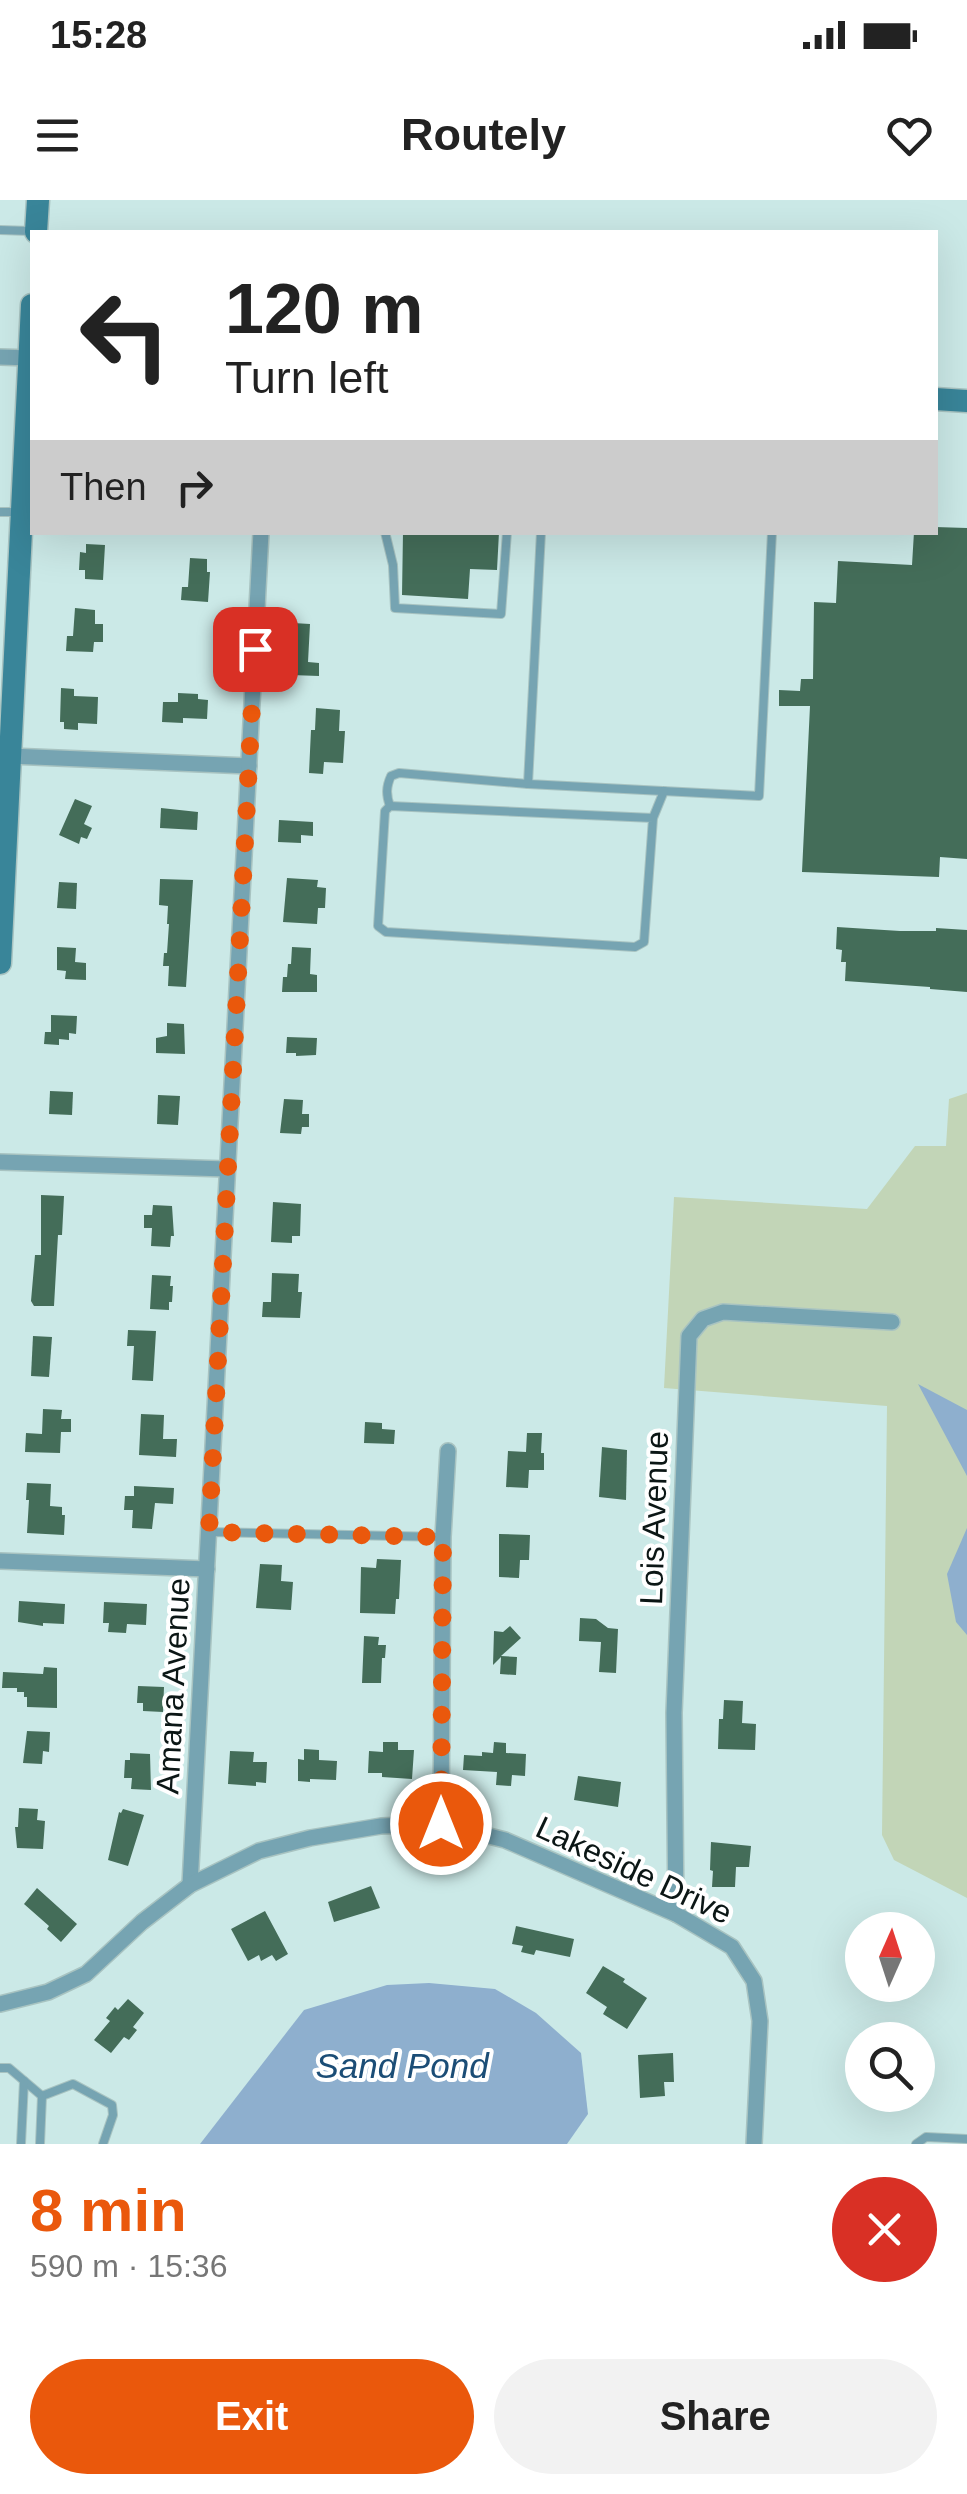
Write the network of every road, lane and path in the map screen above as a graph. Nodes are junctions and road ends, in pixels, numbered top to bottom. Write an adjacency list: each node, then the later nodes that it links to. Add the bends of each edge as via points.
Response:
1 (38, 200): 3 (street)
2 (0, 230): 4 (lane)
3 (36, 230)
4 (30, 232)
5 (0, 357): 6 (street)
6 (30, 358)
7 (30, 366): 10 (street)
8 (938, 399): 9 (street)
9 (967, 401)
10 (11, 512): 16 (street)
11 (261, 535): 18 (street, Amana Avenue)
12 (386, 535): 13 (lane, via 396,608 502,614)
13 (506, 535)
14 (542, 535): 19 (lane)
15 (772, 535): 20 (lane, via 759,796)
16 (10, 566): 17 (street)
17 (10, 756): 18 (street); 23 (street)
18 (249, 766): 26 (street, Amana Avenue)
19 (528, 784): 20 (lane); 21 (lane, via 399,773 387,785)
20 (664, 791): 22 (lane)
21 (390, 806): 22 (lane); 22 (lane, via 378,926 386,932 635,947 644,942)
22 (653, 818)
23 (3, 836): 24 (street)
24 (0, 962)
25 (0, 1162): 26 (street)
26 (226, 1169): 29 (street, Amana Avenue)
27 (892, 1322): 35 (street, Lois Avenue, via 723,1312 703,1318 689,1336 674,1713)
28 (448, 1452): 30 (street)
29 (209, 1532): 30 (lane); 32 (street, Amana Avenue)
30 (443, 1537): 33 (street)
31 (0, 1560): 32 (street)
32 (207, 1568): 34 (street, Amana Avenue)
33 (441, 1824): 34 (street, Lakeside Drive, via 310,1838 259,1851); 35 (street, Lakeside Drive, via 504,1840)
34 (190, 1885): 36 (street, Lakeside Drive, via 86,1974)
35 (676, 1914): 44 (street, Lakeside Drive, via 732,1948 754,1982 760,2021)
36 (0, 2004)
37 (0, 2068): 38 (lane)
38 (24, 2081): 39 (lane); 41 (lane)
39 (42, 2096): 42 (lane); 43 (lane, via 73,2084 112,2105)
40 (967, 2139): 45 (lane)
41 (21, 2144)
42 (40, 2144)
43 (103, 2144)
44 (754, 2144)
45 (916, 2144)

